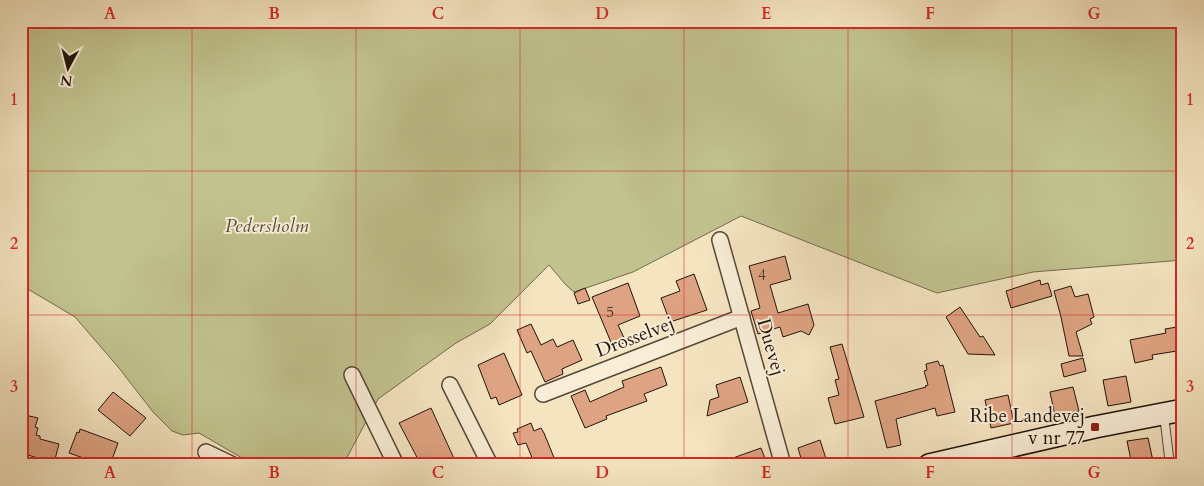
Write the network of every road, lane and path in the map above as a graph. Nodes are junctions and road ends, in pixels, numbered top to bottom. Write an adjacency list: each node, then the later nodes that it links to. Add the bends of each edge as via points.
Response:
1 (720, 240): 2 (street, Duevej)
2 (742, 317): 5 (street, Drosselvej); 11 (street, Duevej)
3 (352, 374): 9 (street)
4 (450, 385): 10 (street)
5 (543, 394)
6 (1173, 412): 12 (main road); 13 (lane)
7 (206, 452): 8 (street)
8 (233, 465)
9 (396, 465)
10 (490, 465)
11 (783, 465)
12 (929, 465)
13 (1170, 465)

